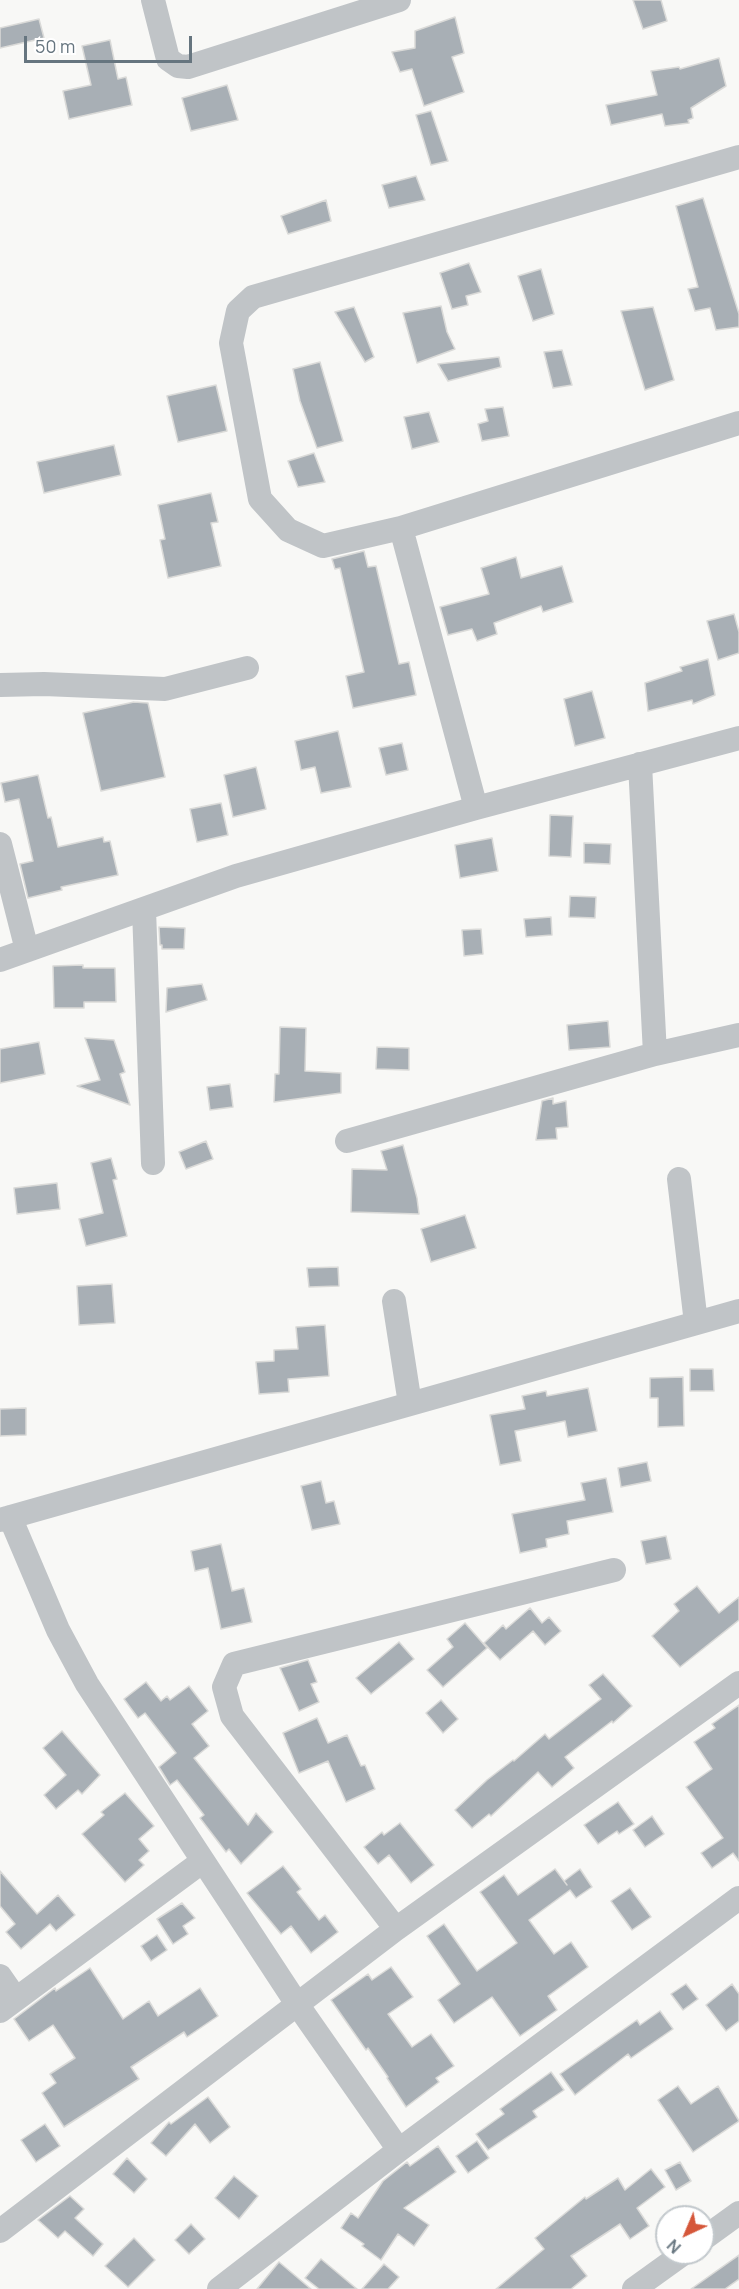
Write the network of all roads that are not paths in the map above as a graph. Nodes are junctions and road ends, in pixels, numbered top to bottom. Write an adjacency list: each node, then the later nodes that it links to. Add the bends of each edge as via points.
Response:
1 (153, 0): 2 (street, via 168,59 188,67)
2 (399, 0)
3 (739, 157): 5 (street, via 272,290 253,297 238,311 231,343 260,499 288,531 323,546)
4 (739, 423): 5 (street)
5 (401, 528): 10 (street)
6 (247, 668): 7 (street, via 165,689)
7 (0, 685)
8 (739, 738): 9 (street)
9 (640, 764): 10 (street); 16 (street)
10 (476, 808): 12 (street, via 236,876)
11 (0, 844): 13 (street)
12 (144, 909): 13 (street); 18 (street)
13 (27, 950): 14 (street)
14 (0, 960)
15 (739, 1035): 16 (street)
16 (655, 1054): 17 (street)
17 (347, 1141)
18 (153, 1163)
19 (679, 1179): 22 (street)
20 (394, 1301): 23 (street)
21 (739, 1311): 22 (street)
22 (696, 1323): 23 (street)
23 (410, 1404): 24 (street)
24 (5, 1519): 27 (street, via 87,1684)
25 (614, 1570): 29 (street, via 234,1664 224,1688 232,1716)
26 (739, 1683): 29 (street)
27 (203, 1861): 31 (street); 32 (street)
28 (739, 1898): 33 (street)
29 (396, 1929): 31 (street)
30 (0, 1976): 32 (street)
31 (297, 2004): 33 (street); 36 (street)
32 (8, 2005)
33 (399, 2150): 38 (street)
34 (739, 2213): 35 (street)
35 (715, 2230)
36 (0, 2231)
37 (667, 2265): 39 (street)
38 (219, 2289)
39 (634, 2289)

